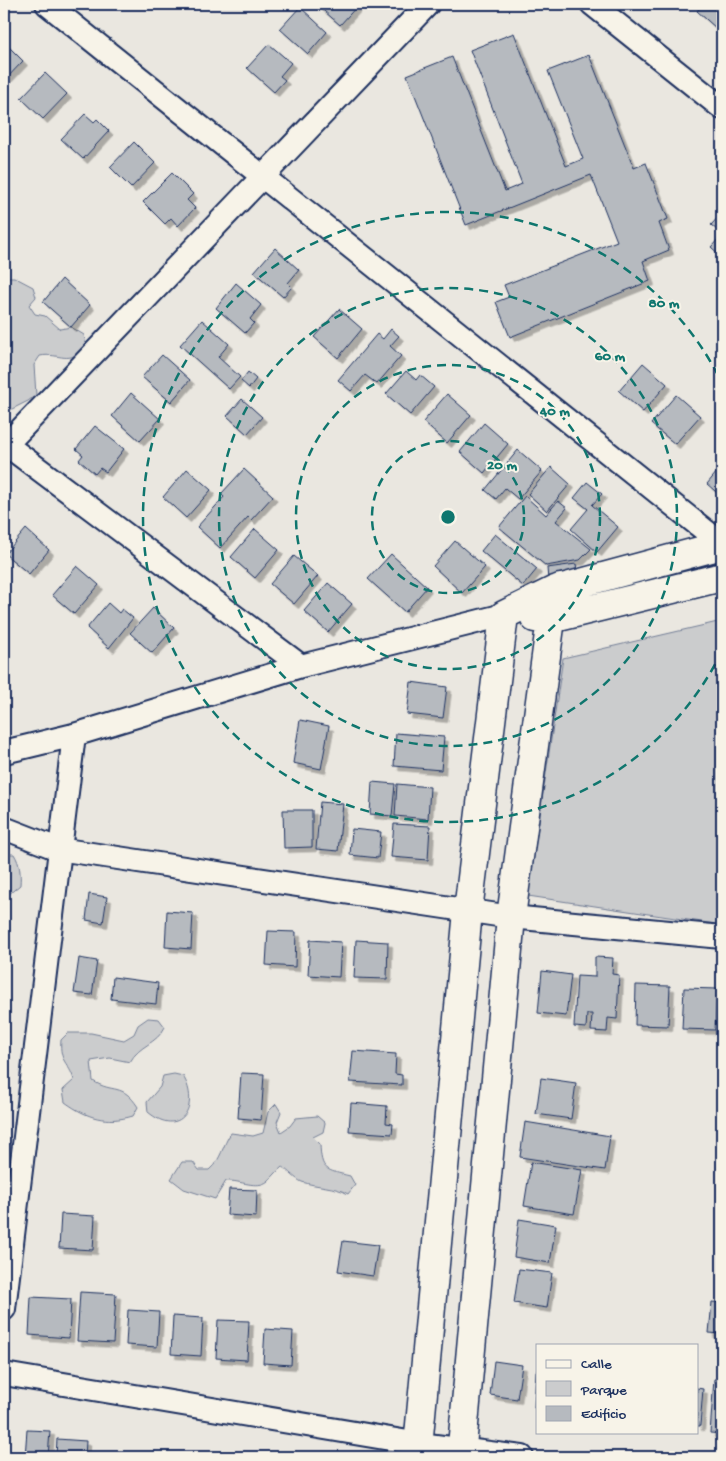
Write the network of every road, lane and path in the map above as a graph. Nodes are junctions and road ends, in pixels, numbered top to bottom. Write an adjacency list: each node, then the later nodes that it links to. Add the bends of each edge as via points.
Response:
1 (47, 4): 5 (street)
2 (428, 4): 5 (street)
3 (592, 4): 4 (street)
4 (722, 108)
5 (264, 176): 6 (street); 7 (street)
6 (4, 445): 12 (street)
7 (722, 545): 9 (street)
8 (722, 577): 11 (street)
9 (560, 588): 10 (street); 11 (street)
10 (504, 615): 11 (street); 12 (street); 17 (street)
11 (551, 619): 18 (street)
12 (301, 666): 13 (street)
13 (74, 735): 14 (street); 16 (street)
14 (4, 752)
15 (4, 828): 16 (street)
16 (58, 848): 17 (street); 20 (street)
17 (468, 911): 18 (street); 22 (street)
18 (511, 918): 19 (street); 23 (street)
19 (722, 937)
20 (4, 1309)
21 (4, 1374): 22 (street)
22 (418, 1450): 23 (street)
23 (462, 1454): 24 (street)
24 (522, 1457)

